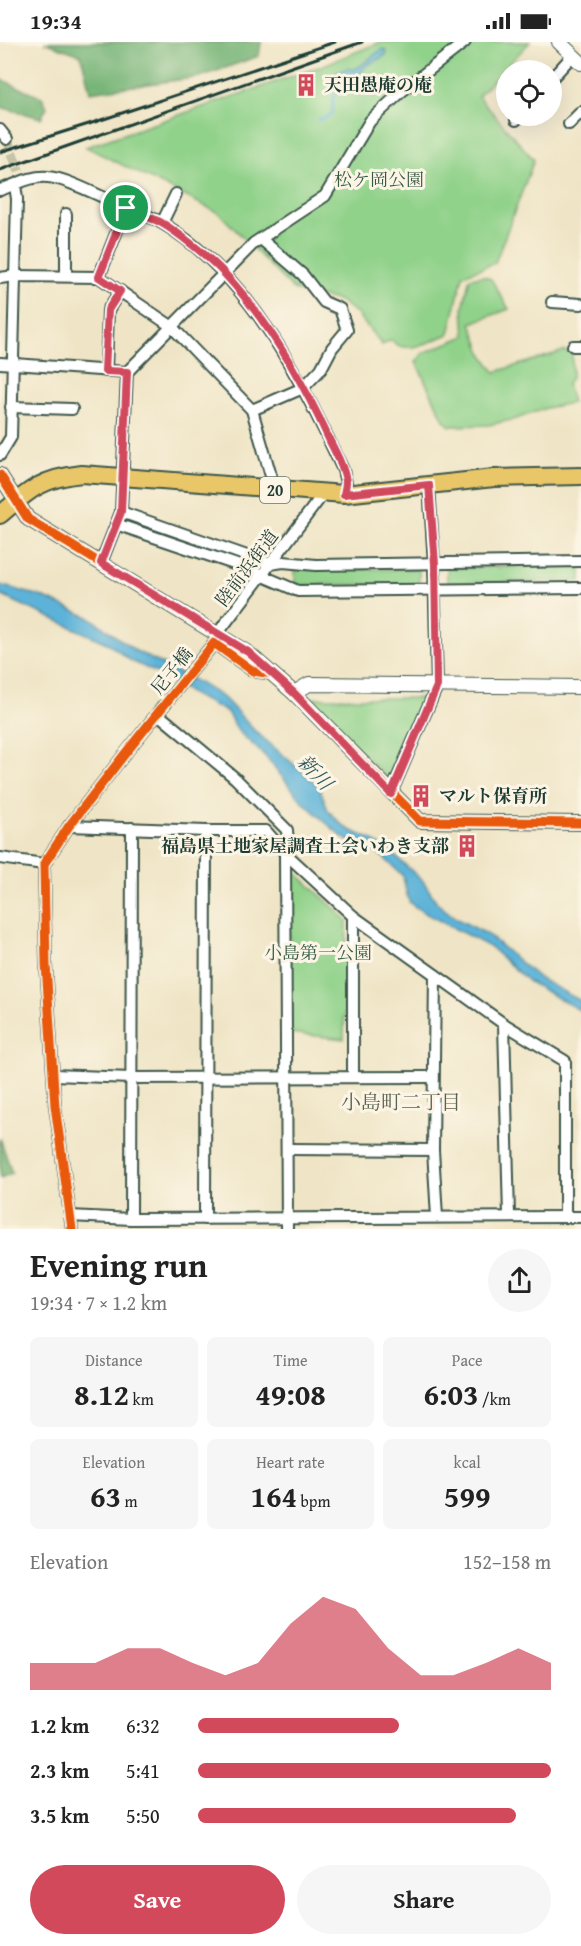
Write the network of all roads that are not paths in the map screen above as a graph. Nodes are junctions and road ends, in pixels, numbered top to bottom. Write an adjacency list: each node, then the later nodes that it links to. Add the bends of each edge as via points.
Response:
1 (465, 42): 13 (street, via 370,121 325,196)
2 (562, 43): 3 (street)
3 (577, 59): 4 (street)
4 (562, 70)
5 (581, 112): 6 (street)
6 (569, 124)
7 (19, 179): 8 (street); 10 (street, via 49,177); 15 (street)
8 (0, 190)
9 (176, 194): 12 (street)
10 (126, 208): 12 (street); 17 (street)
11 (66, 214): 16 (street)
12 (162, 223): 14 (street)
13 (261, 239): 14 (street); 27 (street, via 303,275 324,302 340,309 347,330)
14 (223, 272): 22 (street); 27 (street, via 266,327)
15 (15, 276): 16 (street); 18 (street); 24 (street)
16 (66, 276): 17 (street)
17 (99, 277): 19 (street)
18 (0, 278)
19 (120, 291): 22 (street); 25 (street, via 108,310)
20 (552, 302): 21 (street)
21 (581, 304)
22 (171, 326): 26 (street); 30 (street)
23 (0, 363): 24 (street)
24 (12, 364): 25 (street); 28 (street)
25 (105, 371): 26 (street)
26 (127, 372): 34 (street)
27 (303, 388): 30 (street); 39 (street, via 344,470)
28 (11, 407): 29 (street); 31 (street, via 11,437)
29 (72, 409)
30 (252, 410): 37 (street)
31 (4, 444): 32 (street)
32 (0, 455)
33 (0, 475): 40 (street)
34 (121, 476): 37 (main road, 20); 40 (main road, 20, via 62,476 30,489); 41 (street)
35 (581, 476): 36 (main road, 20, via 494,478)
36 (429, 485): 39 (main road, 20); 47 (street)
37 (275, 490): 38 (main road, 20)
38 (323, 494): 39 (main road, 20); 46 (street, 陸前浜街道)
39 (344, 494)
40 (17, 500): 42 (main road, 20); 45 (street, via 28,519)
41 (121, 512): 43 (street); 46 (street)
42 (0, 515)
43 (116, 524): 45 (street); 48 (street)
44 (581, 561): 47 (street)
45 (101, 563): 51 (street)
46 (270, 564): 47 (street); 48 (street, 陸前浜街道)
47 (435, 564): 50 (street)
48 (262, 577): 50 (street, via 298,591); 51 (street, 陸前浜街道)
49 (581, 588): 50 (street)
50 (434, 590): 53 (street)
51 (218, 633): 52 (street, via 248,652)
52 (272, 674): 55 (street); 56 (street, 尼子橋, via 253,671 214,643)
53 (437, 686): 54 (street); 55 (street, via 309,684); 57 (street)
54 (581, 687)
55 (294, 693): 57 (street)
56 (158, 714): 59 (street, 尼子橋); 62 (street, via 235,778 287,830)
57 (391, 794): 58 (street, via 420,822)
58 (581, 823)
59 (69, 826): 60 (street); 64 (street, 尼子橋)
60 (132, 828): 61 (street); 72 (street)
61 (206, 831): 62 (street, via 266,831); 73 (street)
62 (285, 853): 65 (street); 69 (street)
63 (0, 858): 64 (street)
64 (44, 864): 68 (street)
65 (352, 916): 66 (street); 70 (street)
66 (435, 975): 67 (street); 71 (street)
67 (504, 1024): 77 (street); 78 (street, via 565,1061)
68 (54, 1076): 72 (street); 76 (street)
69 (286, 1077): 70 (street); 73 (street); 74 (street)
70 (353, 1077): 71 (street)
71 (433, 1077): 75 (street)
72 (131, 1078): 73 (street); 81 (street)
73 (206, 1078): 82 (street)
74 (287, 1149): 75 (street); 83 (street)
75 (433, 1150): 79 (street)
76 (70, 1216): 81 (street); 84 (street)
77 (509, 1216): 78 (street); 79 (street)
78 (565, 1216): 80 (street)
79 (437, 1217): 83 (street)
80 (581, 1217)
81 (131, 1219): 82 (street)
82 (205, 1219): 83 (street)
83 (287, 1223)
84 (72, 1229)

